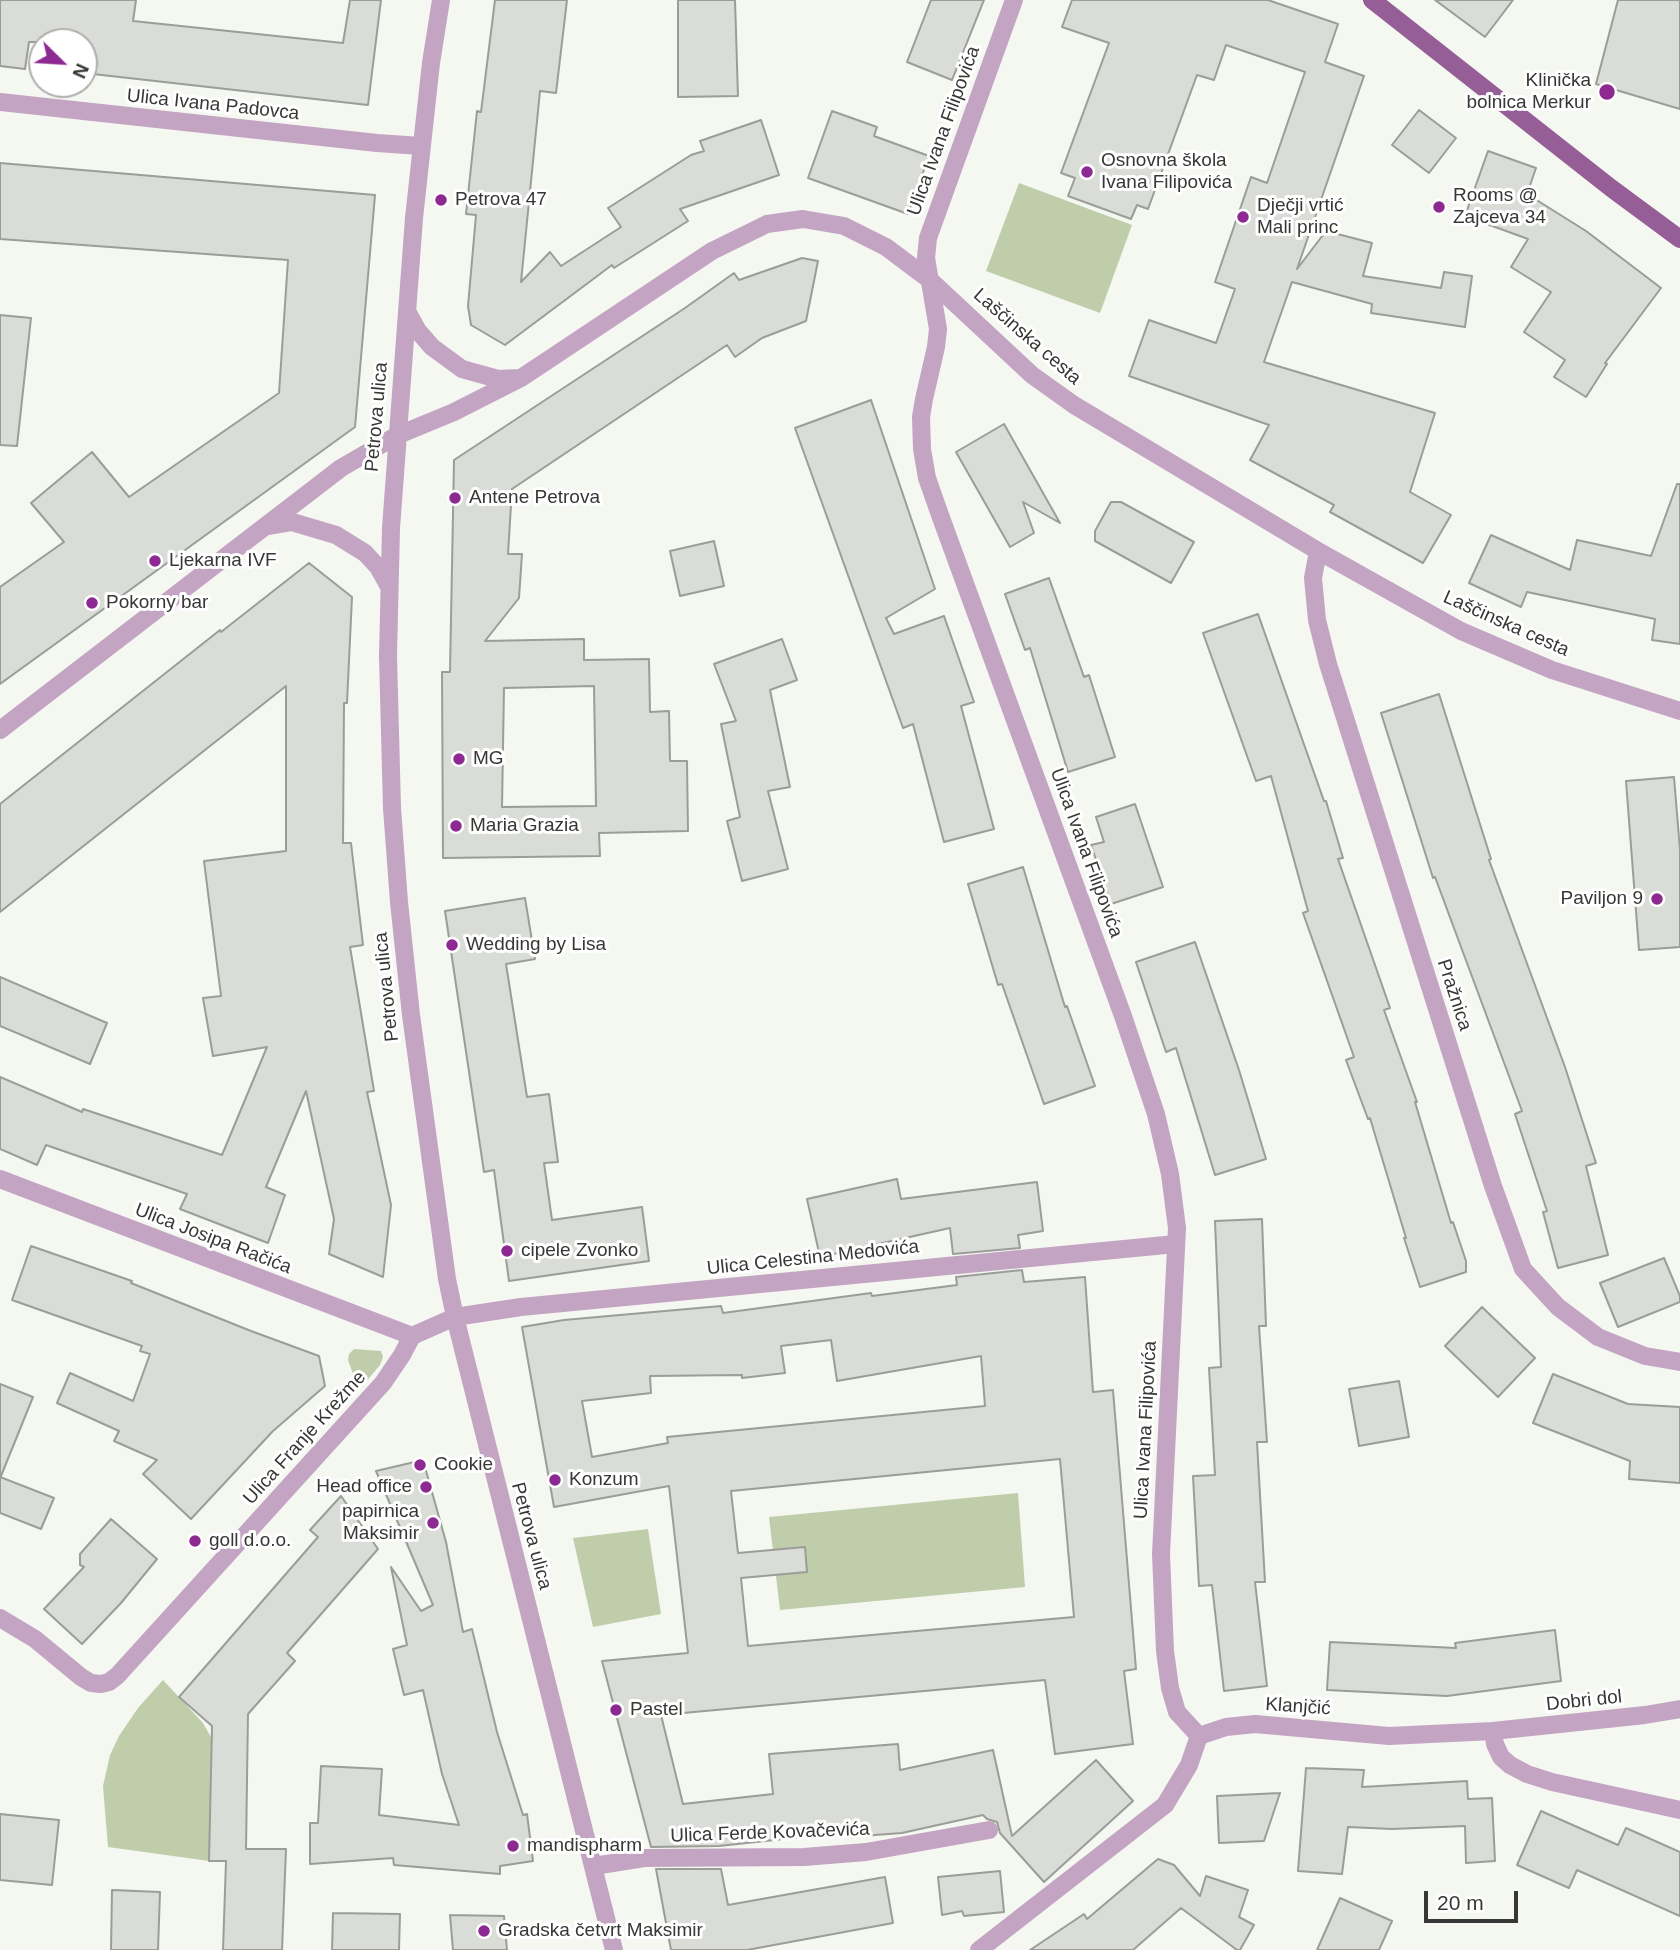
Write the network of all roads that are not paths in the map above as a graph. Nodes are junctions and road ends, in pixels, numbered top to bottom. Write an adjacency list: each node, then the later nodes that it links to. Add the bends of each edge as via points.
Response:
1 (441, 0): 5 (street, Petrova ulica)
2 (1014, 0): 7 (street, Ulica Ivana Filipovića, via 931,225 926,258)
3 (1372, 0): 6 (main road)
4 (0, 102): 5 (street, Ulica Ivana Padovca)
5 (421, 146): 8 (street, Petrova ulica)
6 (1680, 239)
7 (930, 280): 9 (street, Laščinska cesta, via 886,247 844,226 803,219 767,223 712,251); 12 (street, Laščinska cesta, via 1032,375 1074,405); 17 (street, Ulica Ivana Filipovića, via 938,329 921,417 928,478 1156,1114 1170,1174)
8 (407, 311): 9 (street, via 432,347 462,369 498,379); 10 (street, Petrova ulica)
9 (521, 378): 10 (street, Laščinska cesta)
10 (396, 436): 11 (street, Laščinska cesta, via 341,468); 13 (street, Petrova ulica)
11 (262, 528): 13 (street, via 292,522 336,535 365,553); 15 (street, Laščinska cesta)
12 (1318, 551): 14 (street, Laščinska cesta, via 1461,631 1552,670); 20 (street, Pražnica, via 1313,578 1328,664 1523,1269 1558,1307 1598,1337 1645,1356)
13 (388, 585): 18 (street, Petrova ulica, via 392,808 399,902)
14 (1680, 710)
15 (0, 730)
16 (0, 1179): 19 (street, Ulica Josipa Račića)
17 (1176, 1244): 18 (street, Ulica Celestina Medovića); 24 (street, Ulica Ivana Filipovića, via 1161,1554 1170,1688 1177,1712)
18 (455, 1317): 19 (street); 27 (street, Petrova ulica)
19 (412, 1336): 21 (street, Ulica Franje Krežme, via 375,1393 117,1676 92,1683)
20 (1680, 1362)
21 (0, 1618)
22 (1680, 1709): 23 (street, Dobri dol)
23 (1493, 1731): 24 (street, Klanjčić, via 1389,1736 1255,1724); 25 (street, via 1501,1757 1527,1774)
24 (1199, 1736): 29 (street, via 1189,1765 1165,1805)
25 (1680, 1810)
26 (989, 1830): 27 (street, Ulica Ferde Kovačevića, via 866,1853 644,1858)
27 (594, 1866): 28 (street, Petrova ulica)
28 (614, 1950)
29 (979, 1950)

